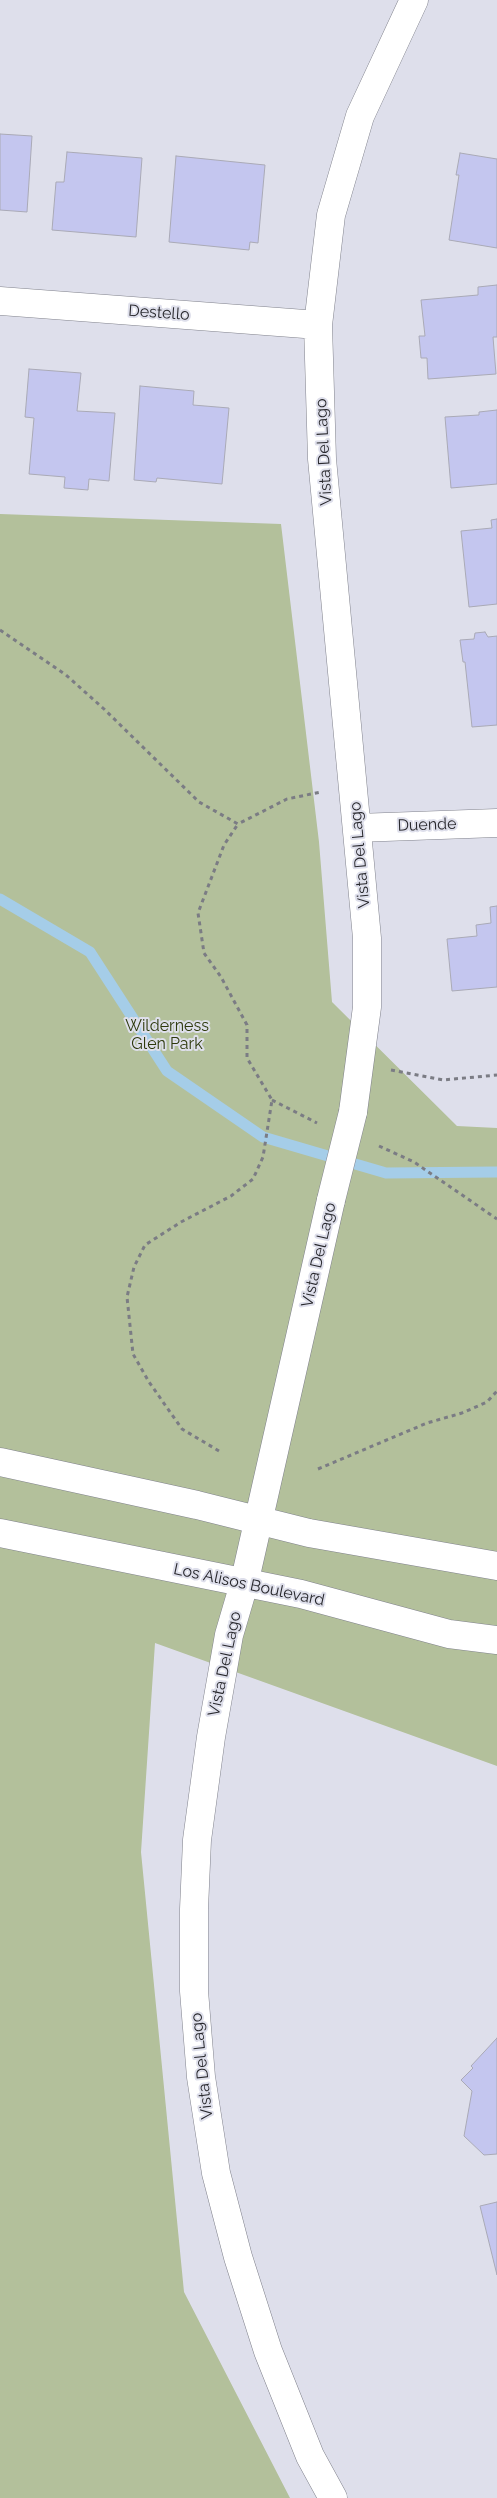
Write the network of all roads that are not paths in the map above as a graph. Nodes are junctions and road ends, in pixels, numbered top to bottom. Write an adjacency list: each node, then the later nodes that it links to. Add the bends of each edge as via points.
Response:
1 (414, 0): 3 (street, Vista Del Lago, via 360,116 331,215)
2 (0, 302): 3 (street, Destello)
3 (318, 326): 5 (street, Vista Del Lago, via 322,459)
4 (497, 823): 5 (street, Duende)
5 (357, 828): 7 (street, Vista Del Lago, bridge, via 367,938 368,1007 353,1112)
6 (0, 1462): 7 (street)
7 (259, 1519): 9 (street, via 309,1533); 10 (street, Vista Del Lago)
8 (0, 1532): 10 (street, Los Alisos Boulevard)
9 (497, 1566)
10 (244, 1584): 11 (street, Los Alisos Boulevard, via 301,1594 449,1634); 12 (street, Vista Del Lago, via 229,1635 197,1840 194,1992 201,2077 216,2173 238,2257 268,2351 310,2456)
11 (497, 1640)
12 (333, 2498)

